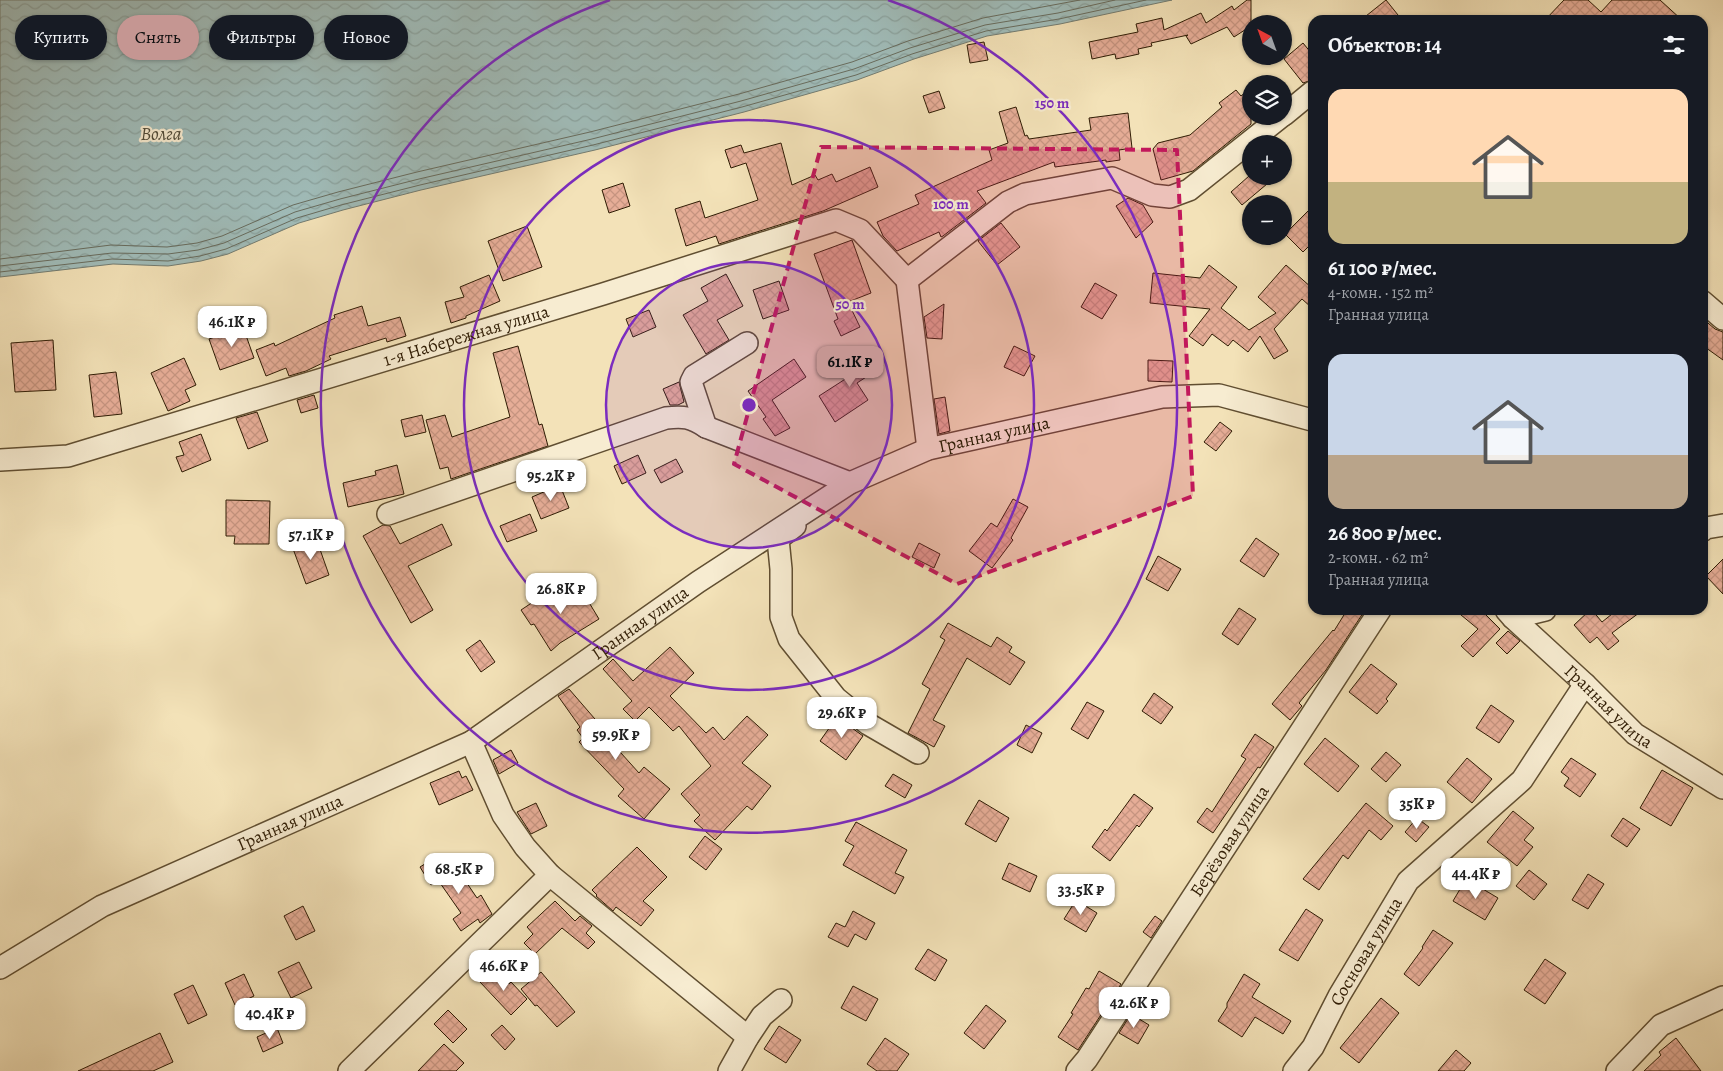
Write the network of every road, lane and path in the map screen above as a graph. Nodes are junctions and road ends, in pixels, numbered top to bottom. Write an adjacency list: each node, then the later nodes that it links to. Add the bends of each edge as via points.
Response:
1 (1308, 95): 2 (street)
2 (1292, 109)
3 (1272, 125): 4 (street, via 1189,190 1170,197 1152,195 1112,178 1025,194 1008,202)
4 (907, 280): 10 (street); 11 (street, 1-я Набережная улица, via 860,230 836,220 68,456)
5 (1708, 306): 6 (street)
6 (1723, 319)
7 (747, 343): 9 (street, via 694,376 691,382)
8 (1308, 419): 10 (street, Гранная улица, via 1220,395 1162,397)
9 (706, 427): 12 (street); 13 (street, via 693,418 666,418)
10 (928, 449): 12 (street, Гранная улица)
11 (0, 460)
12 (850, 483): 19 (street, Гранная улица, via 698,582); 20 (street, via 778,539 781,618 789,639 836,698 868,724)
13 (388, 514)
14 (1723, 525): 15 (street)
15 (1708, 528)
16 (1377, 615): 29 (street, Берёзовая улица)
17 (1510, 615): 18 (street, Гранная улица)
18 (1585, 684): 21 (street, Гранная улица, via 1635,734); 30 (street, Сосновая улица, via 1522,780 1408,881 1313,1047)
19 (471, 742): 22 (street, via 504,815 525,847); 23 (street, Гранная улица, via 102,906)
20 (918, 753)
21 (1723, 788)
22 (550, 875): 26 (street); 27 (street)
23 (0, 968)
24 (1723, 997): 31 (street, via 1661,1024)
25 (781, 1000): 26 (street, via 762,1016)
26 (748, 1037): 28 (street)
27 (349, 1071)
28 (729, 1071)
29 (1077, 1071)
30 (1294, 1071)
31 (1618, 1071)

